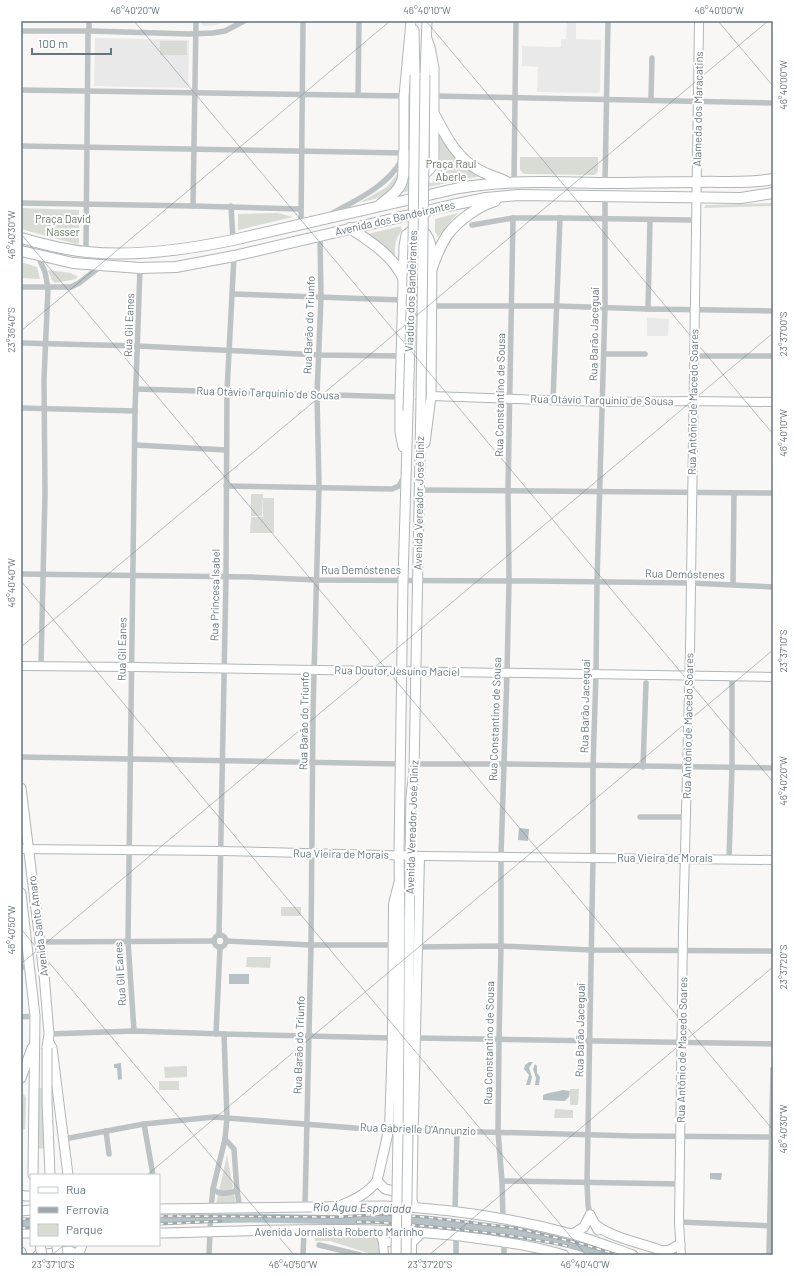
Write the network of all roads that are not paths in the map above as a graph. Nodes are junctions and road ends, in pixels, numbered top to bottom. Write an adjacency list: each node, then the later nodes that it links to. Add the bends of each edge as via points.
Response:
1 (196, 21): 13 (street)
2 (244, 21): 13 (street, via 225,31)
3 (303, 21): 19 (street)
4 (359, 21): 20 (street)
5 (411, 21): 21 (main road)
6 (414, 21): 104 (main road, Viaduto dos Bandeirantes, bridge, via 413,242)
7 (427, 21): 14 (main road)
8 (516, 21): 23 (street)
9 (608, 21): 24 (street)
10 (699, 21): 26 (street, Alameda dos Maracatins)
11 (21, 31): 12 (street)
12 (88, 31): 13 (street); 17 (street)
13 (196, 34): 18 (street)
14 (427, 39): 22 (main road, via 434,68); 96 (main road, Viaduto dos Bandeirantes, bridge)
15 (652, 58): 25 (street)
16 (21, 90): 17 (street)
17 (88, 91): 18 (street); 30 (street)
18 (195, 93): 19 (street); 31 (street)
19 (302, 95): 20 (street); 32 (street)
20 (358, 95): 21 (street)
21 (404, 96): 33 (main road)
22 (434, 96): 23 (street); 28 (main road)
23 (515, 98): 24 (street); 35 (street)
24 (607, 100): 25 (street); 37 (street)
25 (651, 100): 26 (street)
26 (698, 101): 27 (street); 36 (street, Alameda dos Maracatins)
27 (773, 103)
28 (434, 114): 33 (main road, via 434,162 430,170 424,175 414,175 409,171); 35 (highway, via 450,144 464,160 480,171)
29 (21, 146): 30 (street)
30 (88, 147): 31 (street); 43 (street)
31 (194, 149): 32 (street); 44 (street)
32 (301, 151): 33 (street); 47 (street)
33 (403, 155): 46 (highway, via 402,182 394,193); 51 (street, Avenida dos Bandeirantes, via 392,175 381,185)
34 (773, 179): 36 (highway, Avenida dos Bandeirantes)
35 (510, 182): 37 (highway, Avenida dos Bandeirantes); 46 (highway, Avenida dos Bandeirantes, via 459,188)
36 (698, 182): 37 (highway, Avenida dos Bandeirantes); 41 (street, Alameda dos Maracatins)
37 (605, 183)
38 (773, 193): 41 (highway, Avenida dos Bandeirantes, via 742,198)
39 (518, 194): 40 (highway, Avenida dos Bandeirantes); 56 (highway, Avenida dos Bandeirantes, via 486,198); 66 (highway, via 477,208 464,219 448,234)
40 (605, 197): 41 (highway, Avenida dos Bandeirantes); 50 (street, Rua Barão Jaceguai)
41 (697, 197): 78 (street, Rua Antônio de Macedo Soares)
42 (21, 203): 43 (street)
43 (87, 204): 44 (street); 60 (street)
44 (193, 206): 45 (street)
45 (232, 206): 47 (street); 59 (street)
46 (378, 206): 51 (highway, Avenida dos Bandeirantes)
47 (300, 209): 54 (street)
48 (513, 218): 49 (street); 55 (street); 74 (street, Rua Constantino de Sousa)
49 (560, 218): 50 (street); 75 (street)
50 (605, 219): 52 (street); 76 (street, Rua Barão Jaceguai)
51 (320, 220): 54 (highway, Avenida dos Bandeirantes)
52 (650, 220): 53 (street); 77 (street)
53 (690, 220)
54 (300, 225): 59 (highway, Avenida dos Bandeirantes)
55 (472, 225)
56 (350, 228): 57 (highway, Avenida dos Bandeirantes); 67 (highway, via 388,256)
57 (320, 236): 63 (highway, Avenida dos Bandeirantes); 71 (street, Rua Barão do Triunfo)
58 (21, 238): 59 (highway, Avenida dos Bandeirantes, via 86,252 116,253 174,251)
59 (233, 240)
60 (86, 247)
61 (21, 251): 62 (highway, Avenida dos Bandeirantes)
62 (38, 256): 64 (highway, Avenida dos Bandeirantes); 69 (street)
63 (234, 256): 65 (highway, Avenida dos Bandeirantes, via 176,267); 70 (street, Rua Princesa Isabel)
64 (101, 266): 65 (highway, Avenida dos Bandeirantes); 69 (street, via 74,286)
65 (140, 268): 82 (street, Rua Gil Eanes)
66 (432, 268): 67 (main road, via 432,250 428,236 422,230 413,230 405,238); 73 (main road)
67 (404, 280): 72 (main road)
68 (21, 287): 69 (street)
69 (48, 288): 81 (street)
70 (232, 294): 71 (street); 83 (street, Rua Princesa Isabel)
71 (321, 298): 72 (street); 84 (street, Rua Barão do Triunfo)
72 (402, 300): 87 (main road)
73 (432, 306): 74 (street); 93 (main road)
74 (512, 306): 75 (street); 95 (street, Rua Constantino de Sousa)
75 (557, 306): 76 (street); 97 (street)
76 (605, 307): 77 (street); 85 (street, Rua Barão Jaceguai)
77 (648, 309): 78 (street)
78 (694, 310): 79 (street); 88 (street, Rua Antônio de Macedo Soares)
79 (773, 311)
80 (21, 343): 81 (street)
81 (45, 344): 82 (street); 102 (street)
82 (138, 346): 83 (street); 90 (street, Rua Gil Eanes)
83 (229, 350): 84 (street); 91 (street, Rua Princesa Isabel)
84 (319, 354): 87 (street); 92 (street, Rua Barão do Triunfo)
85 (604, 354): 86 (street); 99 (street, Rua Barão Jaceguai)
86 (645, 354)
87 (400, 356): 94 (main road)
88 (694, 356): 89 (street); 98 (street, Rua Antônio de Macedo Soares)
89 (773, 356)
90 (136, 389): 91 (street, Rua Otávio Tarquínio de Sousa); 103 (street, Rua Gil Eanes)
91 (227, 391): 92 (street, Rua Otávio Tarquínio de Sousa); 106 (street, Rua Princesa Isabel)
92 (317, 394): 94 (street, Rua Otávio Tarquínio de Sousa); 110 (street, Rua Barão do Triunfo)
93 (431, 396): 95 (street, Rua Otávio Tarquínio de Sousa); 107 (main road)
94 (400, 397): 108 (main road, via 400,432)
95 (509, 398): 97 (street, Rua Otávio Tarquínio de Sousa); 112 (street, Rua Constantino de Sousa)
96 (421, 400): 107 (main road, Avenida Vereador José Diniz)
97 (553, 400): 99 (street, Rua Otávio Tarquínio de Sousa)
98 (694, 401): 99 (street, Rua Otávio Tarquínio de Sousa); 100 (street, Rua Otávio Tarquínio de Sousa); 113 (street, Rua Antônio de Macedo Soares)
99 (603, 402): 114 (street, Rua Barão Jaceguai)
100 (773, 402)
101 (21, 408): 102 (street)
102 (44, 409): 103 (street); 118 (street, via 46,494)
103 (135, 411): 105 (street, Rua Gil Eanes)
104 (408, 411): 108 (main road, Avenida Vereador José Diniz)
105 (135, 445): 106 (street); 119 (street, Rua Gil Eanes)
106 (226, 450): 109 (street, Rua Princesa Isabel)
107 (420, 455): 111 (main road, Avenida Vereador José Diniz)
108 (406, 467): 110 (street, via 402,483 392,489); 122 (main road, Avenida Vereador José Diniz)
109 (226, 486): 110 (street); 120 (street, Rua Princesa Isabel)
110 (319, 487): 121 (street, Rua Barão do Triunfo)
111 (419, 490): 112 (street); 123 (main road, Avenida Vereador José Diniz)
112 (508, 490): 114 (street); 124 (street, Rua Constantino de Sousa)
113 (692, 492): 114 (street); 115 (street); 126 (street, Rua Antônio de Macedo Soares)
114 (600, 493): 125 (street, Rua Barão Jaceguai)
115 (734, 493): 116 (street); 127 (street)
116 (773, 493)
117 (21, 574): 118 (street, Rua Demóstenes)
118 (43, 574): 119 (street, Rua Demóstenes); 129 (street)
119 (133, 576): 120 (street, Rua Demóstenes); 131 (street, Rua Gil Eanes)
120 (226, 577): 121 (street, Rua Demóstenes); 132 (street, Rua Princesa Isabel)
121 (317, 580): 122 (street, Rua Demóstenes); 133 (street, Rua Barão do Triunfo)
122 (403, 580): 123 (street, Rua Demóstenes); 134 (main road, Avenida Vereador José Diniz)
123 (417, 580): 124 (street, Rua Demóstenes); 135 (main road, Avenida Vereador José Diniz)
124 (509, 581): 125 (street, Rua Demóstenes); 136 (street, Rua Constantino de Sousa)
125 (596, 582): 126 (street, Rua Demóstenes); 137 (street, Rua Barão Jaceguai)
126 (691, 583): 127 (street, Rua Demóstenes); 138 (street, Rua Antônio de Macedo Soares)
127 (733, 584): 128 (street, Rua Demóstenes)
128 (773, 587)
129 (41, 665): 130 (street, Rua Doutor Jesuíno Maciel); 131 (street, Rua Doutor Jesuíno Maciel)
130 (21, 666)
131 (132, 667): 132 (street, Rua Doutor Jesuíno Maciel); 143 (street, Rua Gil Eanes)
132 (224, 668): 133 (street, Rua Doutor Jesuíno Maciel); 144 (street, Rua Princesa Isabel)
133 (315, 670): 134 (street, Rua Doutor Jesuíno Maciel); 145 (street, Rua Barão do Triunfo)
134 (402, 671): 135 (street, Rua Doutor Jesuíno Maciel); 146 (main road, Avenida Vereador José Diniz)
135 (416, 672): 136 (street, Rua Doutor Jesuíno Maciel); 147 (main road, Avenida Vereador José Diniz)
136 (507, 673): 137 (street, Rua Doutor Jesuíno Maciel); 148 (street, Rua Constantino de Sousa)
137 (596, 674): 138 (street, Rua Doutor Jesuíno Maciel); 149 (street, Rua Barão Jaceguai)
138 (689, 675): 139 (street, Rua Doutor Jesuíno Maciel); 151 (street, Rua Antônio de Macedo Soares)
139 (732, 676): 140 (street, Rua Doutor Jesuíno Maciel); 152 (street)
140 (773, 677)
141 (646, 683): 150 (street)
142 (21, 757): 143 (street)
143 (131, 758): 144 (street); 158 (street, Rua Gil Eanes)
144 (222, 760): 145 (street); 159 (street, Rua Princesa Isabel)
145 (313, 762): 146 (street); 160 (street, Rua Barão do Triunfo)
146 (400, 764): 161 (main road, Avenida Vereador José Diniz)
147 (414, 764): 148 (street); 162 (main road, Avenida Vereador José Diniz)
148 (504, 764): 149 (street); 164 (street, Rua Constantino de Sousa)
149 (593, 766): 150 (street); 165 (street, Rua Barão Jaceguai)
150 (643, 767): 151 (street)
151 (687, 767): 152 (street); 156 (street, Rua Antônio de Macedo Soares)
152 (732, 768): 153 (street); 167 (street)
153 (773, 768)
154 (21, 788): 157 (main road, Avenida Santo Amaro)
155 (640, 817): 156 (street)
156 (686, 817): 166 (street, Rua Antônio de Macedo Soares)
157 (25, 849): 158 (street, Rua Vieira de Morais); 176 (main road, Avenida Santo Amaro)
158 (129, 850): 159 (street, Rua Vieira de Morais); 173 (street, Rua Gil Eanes)
159 (221, 851): 160 (street, Rua Vieira de Morais); 171 (street, Rua Princesa Isabel)
160 (313, 854): 161 (street, Rua Vieira de Morais); 177 (street, Rua Barão do Triunfo)
161 (399, 855): 162 (street, Rua Vieira de Morais); 169 (main road, Avenida Vereador José Diniz)
162 (410, 855): 163 (street, Rua Vieira de Morais); 206 (main road, Avenida Vereador José Diniz)
163 (420, 856): 164 (street, Rua Vieira de Morais); 179 (street, Avenida Vereador José Diniz)
164 (501, 856): 165 (street, Rua Vieira de Morais); 180 (street, Rua Constantino de Sousa)
165 (594, 858): 166 (street, Rua Vieira de Morais); 182 (street, Rua Barão Jaceguai)
166 (685, 858): 167 (street, Rua Vieira de Morais); 183 (street, Rua Antônio de Macedo Soares)
167 (729, 859): 168 (street, Rua Vieira de Morais)
168 (773, 860)
169 (399, 879): 178 (street, Avenida Vereador José Diniz, via 394,904); 206 (main road, Avenida Vereador José Diniz)
170 (21, 893): 172 (main road, Avenida Santo Amaro)
171 (219, 935): 174 (street); 175 (street)
172 (24, 936): 185 (main road, Avenida Santo Amaro)
173 (128, 940): 174 (street); 176 (street); 188 (street, Rua Gil Eanes)
174 (214, 941): 181 (street)
175 (227, 941): 177 (street); 181 (street, via 224,947)
176 (40, 942): 195 (main road, Avenida Santo Amaro)
177 (311, 945): 178 (street); 191 (street, Rua Barão do Triunfo)
178 (393, 945): 192 (street, Avenida Vereador José Diniz)
179 (417, 946): 180 (street); 193 (street, Avenida Vereador José Diniz)
180 (501, 946): 182 (street); 194 (street, Rua Constantino de Sousa)
181 (220, 948): 189 (street)
182 (592, 950): 183 (street); 196 (street, Rua Barão Jaceguai)
183 (683, 950): 184 (street); 198 (street, Rua Antônio de Macedo Soares)
184 (773, 951)
185 (26, 967): 186 (main road, Avenida Santo Amaro)
186 (35, 1016): 187 (street); 197 (main road, Avenida Santo Amaro)
187 (21, 1017)
188 (134, 1031): 189 (street); 195 (street)
189 (216, 1034): 190 (street)
190 (224, 1034): 191 (street); 202 (street)
191 (309, 1036): 192 (street); 203 (street, Rua Barão do Triunfo)
192 (392, 1038): 206 (street, Avenida Vereador José Diniz)
193 (416, 1038): 194 (street); 206 (street, Avenida Vereador José Diniz)
194 (499, 1040): 196 (street); 208 (street, Rua Constantino de Sousa)
195 (48, 1041): 212 (main road, Avenida Santo Amaro, via 52,1048); 216 (main road, bridge)
196 (589, 1041): 198 (street); 209 (street, Rua Barão Jaceguai)
197 (34, 1043): 201 (main road, Avenida Santo Amaro); 215 (main road)
198 (682, 1043): 199 (street); 210 (street, Rua Antônio de Macedo Soares)
199 (773, 1044)
200 (773, 1069): 211 (street)
201 (21, 1078)
202 (227, 1118): 203 (street, Rua Gabrielle D'Annunzio); 204 (street, Rua Gabrielle D'Annunzio); 213 (street)
203 (306, 1123): 206 (street, Rua Gabrielle D'Annunzio); 227 (street, Rua Barão do Triunfo)
204 (144, 1124): 205 (street, Rua Gabrielle D'Annunzio); 218 (street)
205 (106, 1131): 212 (street, Rua Gabrielle D'Annunzio); 214 (street)
206 (402, 1131): 207 (street, Rua Gabrielle D'Annunzio); 219 (main road); 225 (main road); 259 (main road, Avenida Vereador José Diniz, bridge); 260 (main road, Avenida Vereador José Diniz, bridge)
207 (457, 1131): 208 (street, Rua Gabrielle D'Annunzio); 232 (street)
208 (498, 1132): 209 (street, Rua Gabrielle D'Annunzio); 220 (street, Rua Constantino de Sousa)
209 (588, 1135): 210 (street, Rua Gabrielle D'Annunzio); 221 (street, Rua Barão Jaceguai)
210 (680, 1136): 211 (street, Rua Gabrielle D'Annunzio); 222 (street, Rua Antônio de Macedo Soares)
211 (772, 1137): 237 (street)
212 (64, 1139): 217 (main road, Avenida Santo Amaro)
213 (225, 1139): 223 (street); 224 (street, via 234,1149)
214 (109, 1154)
215 (33, 1174)
216 (50, 1174)
217 (68, 1174)
218 (153, 1174)
219 (377, 1181): 225 (main road, via 391,1191 408,1194); 226 (main road, via 363,1195)
220 (502, 1181): 221 (street); 234 (street, Rua Constantino de Sousa)
221 (587, 1183): 222 (street); 233 (street, Rua Barão Jaceguai)
222 (680, 1184): 235 (street, Rua Antônio de Macedo Soares)
223 (213, 1189): 224 (street, via 221,1194); 231 (street)
224 (237, 1191): 229 (street)
225 (412, 1191): 228 (main road)
226 (340, 1206): 227 (main road); 228 (main road)
227 (305, 1207): 229 (main road)
228 (414, 1207): 232 (main road)
229 (240, 1208): 231 (main road)
230 (160, 1209): 231 (main road)
231 (211, 1209): 240 (street)
232 (455, 1211): 234 (main road)
233 (590, 1215): 236 (main road); 243 (main road, via 584,1227)
234 (503, 1219): 243 (main road)
235 (679, 1222): 237 (street); 250 (street, Rua Antônio de Macedo Soares)
236 (596, 1225): 248 (main road); 250 (main road, via 613,1235 663,1251)
237 (771, 1226): 268 (street)
238 (304, 1230): 239 (main road, Avenida Jornalista Roberto Marinho); 240 (main road, Avenida Jornalista Roberto Marinho); 256 (street)
239 (379, 1230): 242 (main road, Avenida Jornalista Roberto Marinho); 245 (street)
240 (210, 1231): 241 (main road, Avenida Jornalista Roberto Marinho); 255 (street)
241 (160, 1232)
242 (423, 1232): 244 (main road, Avenida Jornalista Roberto Marinho); 247 (street)
243 (574, 1234): 248 (main road)
244 (456, 1235): 246 (main road, Avenida Jornalista Roberto Marinho); 262 (street)
245 (383, 1242): 247 (street); 258 (street)
246 (504, 1242): 263 (street); 264 (main road, Avenida Jornalista Roberto Marinho)
247 (412, 1243): 261 (street)
248 (604, 1244): 265 (main road)
249 (319, 1245): 257 (street)
250 (680, 1245): 266 (main road); 267 (street, Rua Antônio de Macedo Soares)
251 (21, 1252): 252 (main road)
252 (22, 1255)
253 (38, 1255): 254 (main road, via 70,1251)
254 (78, 1255)
255 (209, 1255)
256 (303, 1255)
257 (360, 1255)
258 (384, 1255)
259 (396, 1255)
260 (406, 1255)
261 (412, 1255)
262 (456, 1255)
263 (504, 1255)
264 (564, 1255)
265 (633, 1255)
266 (673, 1255)
267 (681, 1255)
268 (769, 1255)

